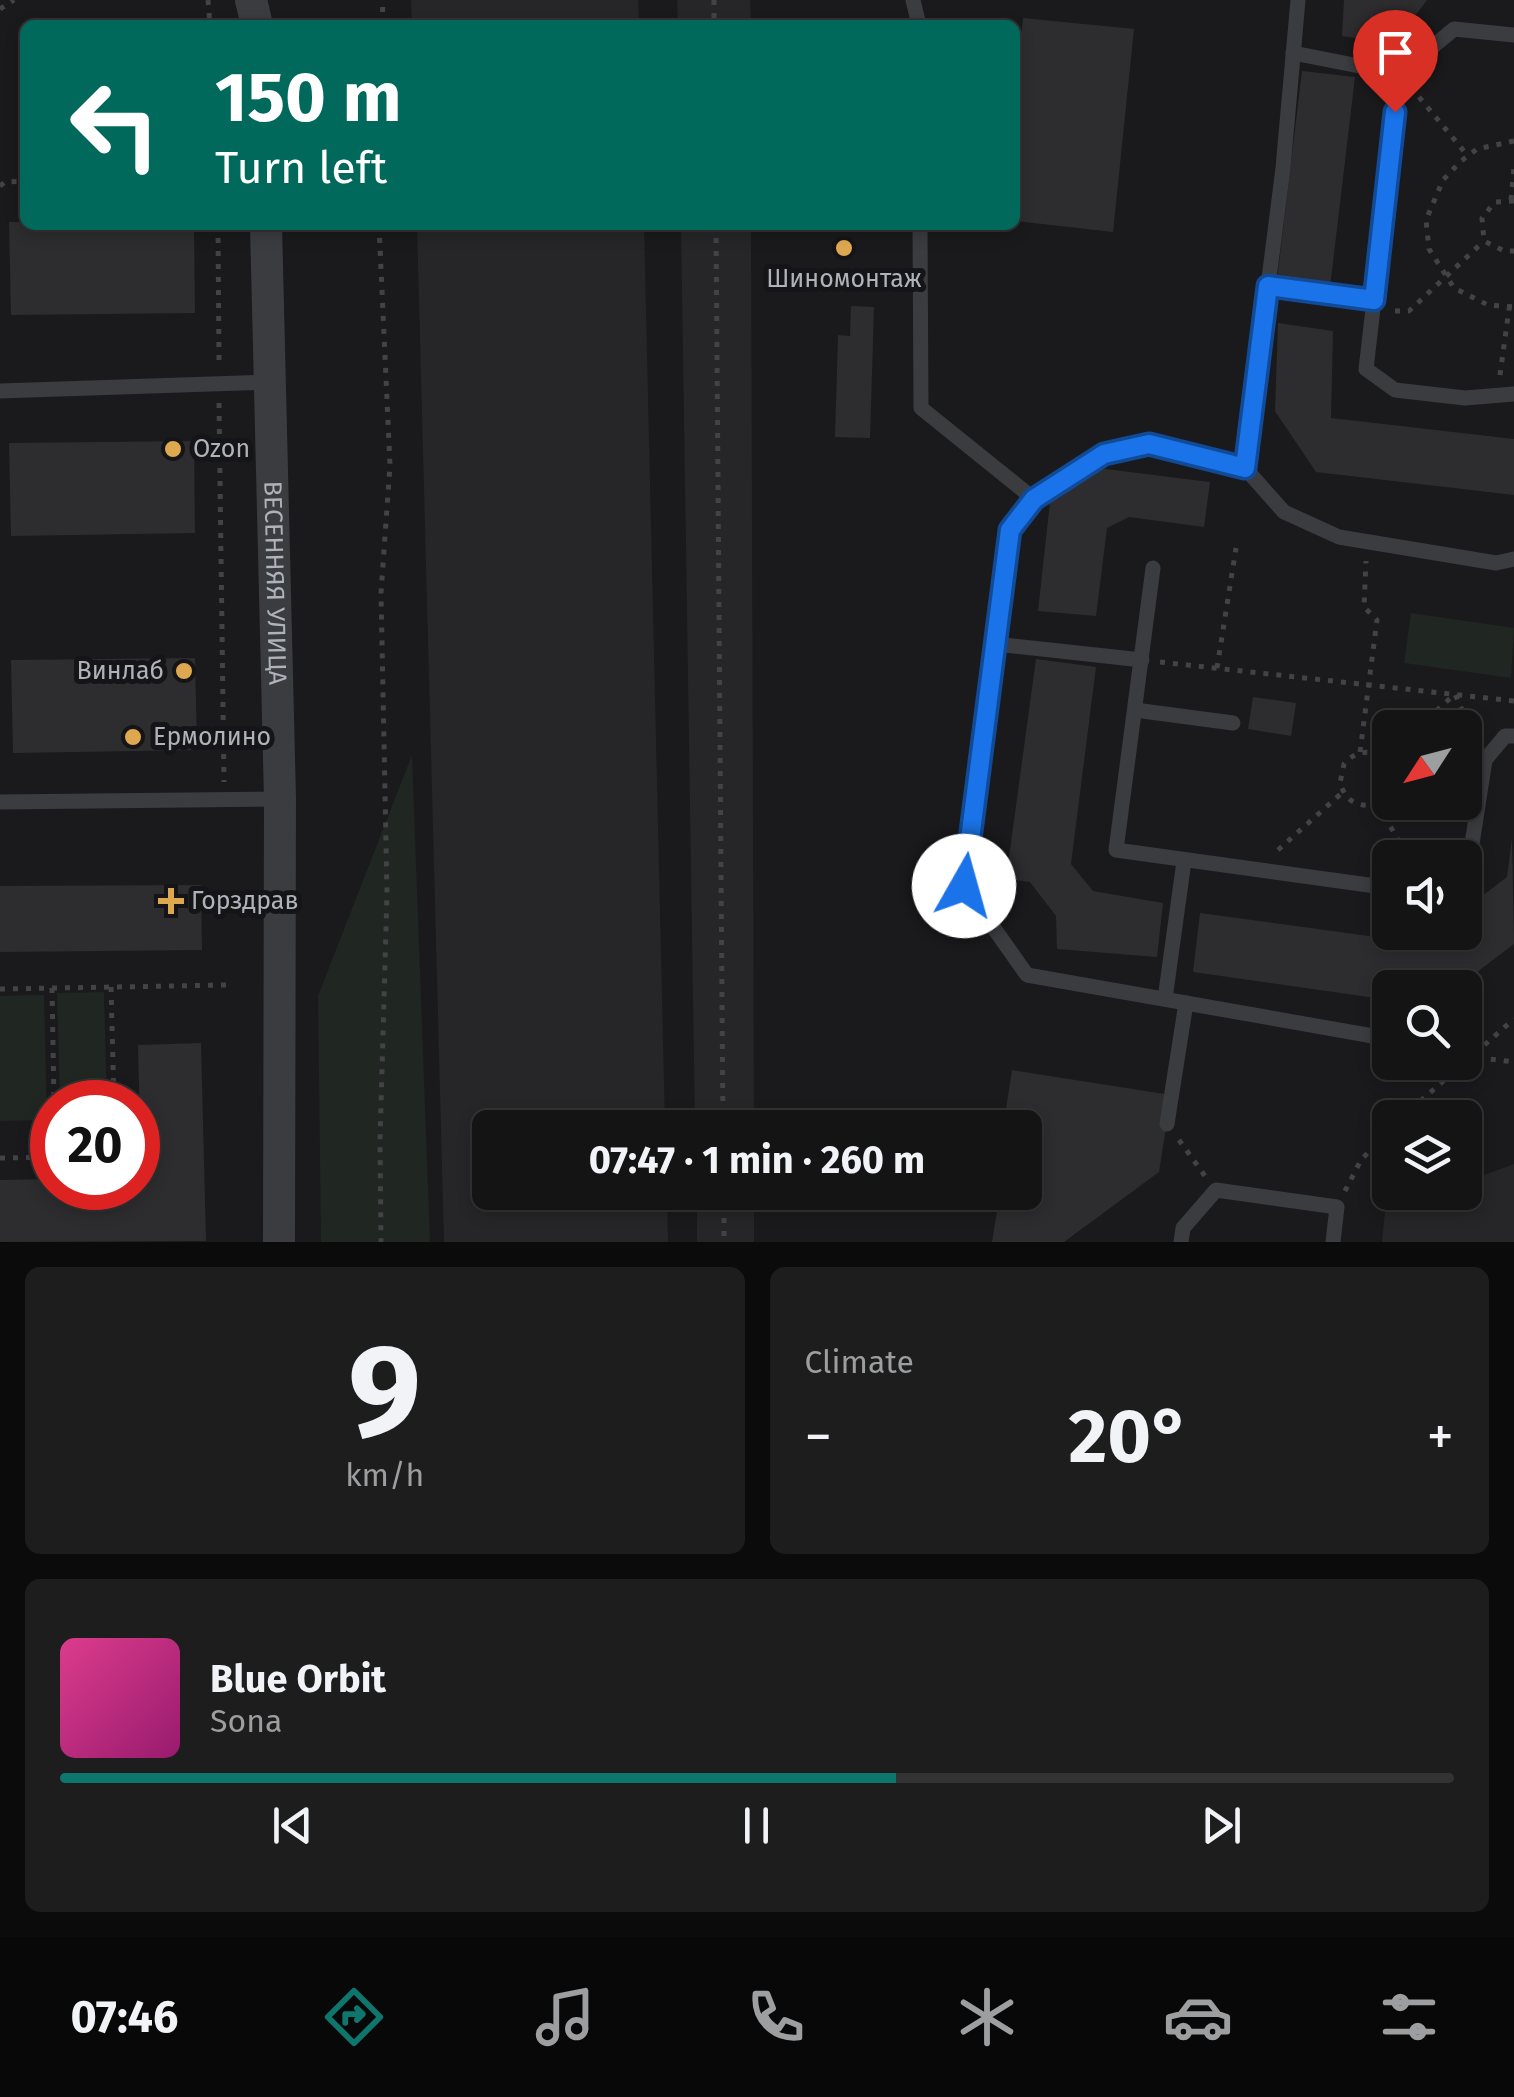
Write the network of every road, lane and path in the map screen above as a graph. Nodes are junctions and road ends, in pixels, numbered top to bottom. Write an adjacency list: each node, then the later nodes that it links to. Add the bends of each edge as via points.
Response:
1 (14, 0): 3 (path)
2 (1298, 0): 5 (lane)
3 (0, 9)
4 (1514, 35): 6 (lane, via 1454,30)
5 (1294, 53): 6 (lane); 19 (lane)
6 (1400, 74): 8 (path); 20 (lane)
7 (1514, 140): 8 (path)
8 (1468, 156): 18 (path, via 1443,180 1426,220 1430,249)
9 (1514, 167): 10 (path)
10 (1513, 200): 16 (path, via 1496,202 1482,218)
11 (218, 230): 23 (path)
12 (266, 230): 22 (street, ВЕСЕННЯЯ УЛИЦА)
13 (379, 230): 79 (path, via 390,465 382,593 387,894)
14 (716, 230): 70 (path)
15 (920, 230): 28 (lane, via 921,408)
16 (1484, 241): 17 (path); 18 (path)
17 (1514, 250)
18 (1445, 277): 20 (path, via 1409,311); 21 (path, via 1488,304)
19 (1268, 286): 20 (lane); 27 (lane)
20 (1373, 306): 26 (lane, via 1366,368 1395,390)
21 (1511, 308): 26 (path)
22 (270, 382): 23 (lane); 48 (street, ВЕСЕННЯЯ УЛИЦА)
23 (219, 384): 24 (lane); 47 (path)
24 (0, 392)
25 (1514, 394): 26 (lane)
26 (1497, 396)
27 (1245, 468): 28 (lane, via 1149,444 1104,454); 29 (lane, via 1284,512)
28 (1034, 499): 33 (lane, via 1010,530)
29 (1367, 542): 31 (lane, via 1496,562); 36 (path, via 1364,608 1376,620)
30 (1236, 548): 35 (path)
31 (1514, 559)
32 (1154, 568): 34 (lane)
33 (995, 644): 34 (lane); 59 (lane, via 964,886 1027,975)
34 (1142, 660): 35 (path); 39 (lane)
35 (1217, 668): 36 (path)
36 (1370, 685): 37 (path); 43 (path)
37 (1455, 694): 38 (path); 40 (path); 45 (path)
38 (1514, 701)
39 (1135, 710): 41 (lane); 52 (lane, via 1116,850)
40 (1437, 710)
41 (1233, 723)
42 (1514, 736): 45 (lane, via 1505,736)
43 (1360, 752): 44 (path); 46 (path, via 1340,773)
44 (1372, 752)
45 (1485, 760): 51 (lane)
46 (1343, 792): 50 (path, via 1358,805); 53 (path)
47 (224, 799): 48 (lane); 49 (lane)
48 (280, 799): 78 (street, ВЕСЕННЯЯ УЛИЦА)
49 (0, 802)
50 (1372, 804)
51 (1473, 840)
52 (1184, 861): 53 (lane); 59 (lane)
53 (1256, 868): 54 (lane)
54 (1372, 885)
55 (228, 984): 56 (path)
56 (112, 987): 57 (path); 67 (path)
57 (52, 988): 58 (path); 66 (path)
58 (0, 990)
59 (1165, 999): 60 (lane)
60 (1186, 1003): 62 (lane); 71 (lane)
61 (1514, 1019): 63 (path)
62 (1372, 1036)
63 (1482, 1046)
64 (1482, 1061): 65 (path)
65 (1514, 1062)
66 (54, 1080)
67 (114, 1080)
68 (1444, 1080): 69 (path)
69 (1421, 1100)
70 (724, 1110)
71 (1167, 1124): 75 (path)
72 (1372, 1148): 76 (path)
73 (30, 1157): 74 (path)
74 (0, 1158)
75 (1216, 1190): 76 (lane); 81 (lane, via 1183,1228)
76 (1337, 1208): 82 (lane)
77 (724, 1210): 80 (path)
78 (280, 1242)
79 (381, 1242)
80 (724, 1242)
81 (1181, 1242)
82 (1333, 1242)

